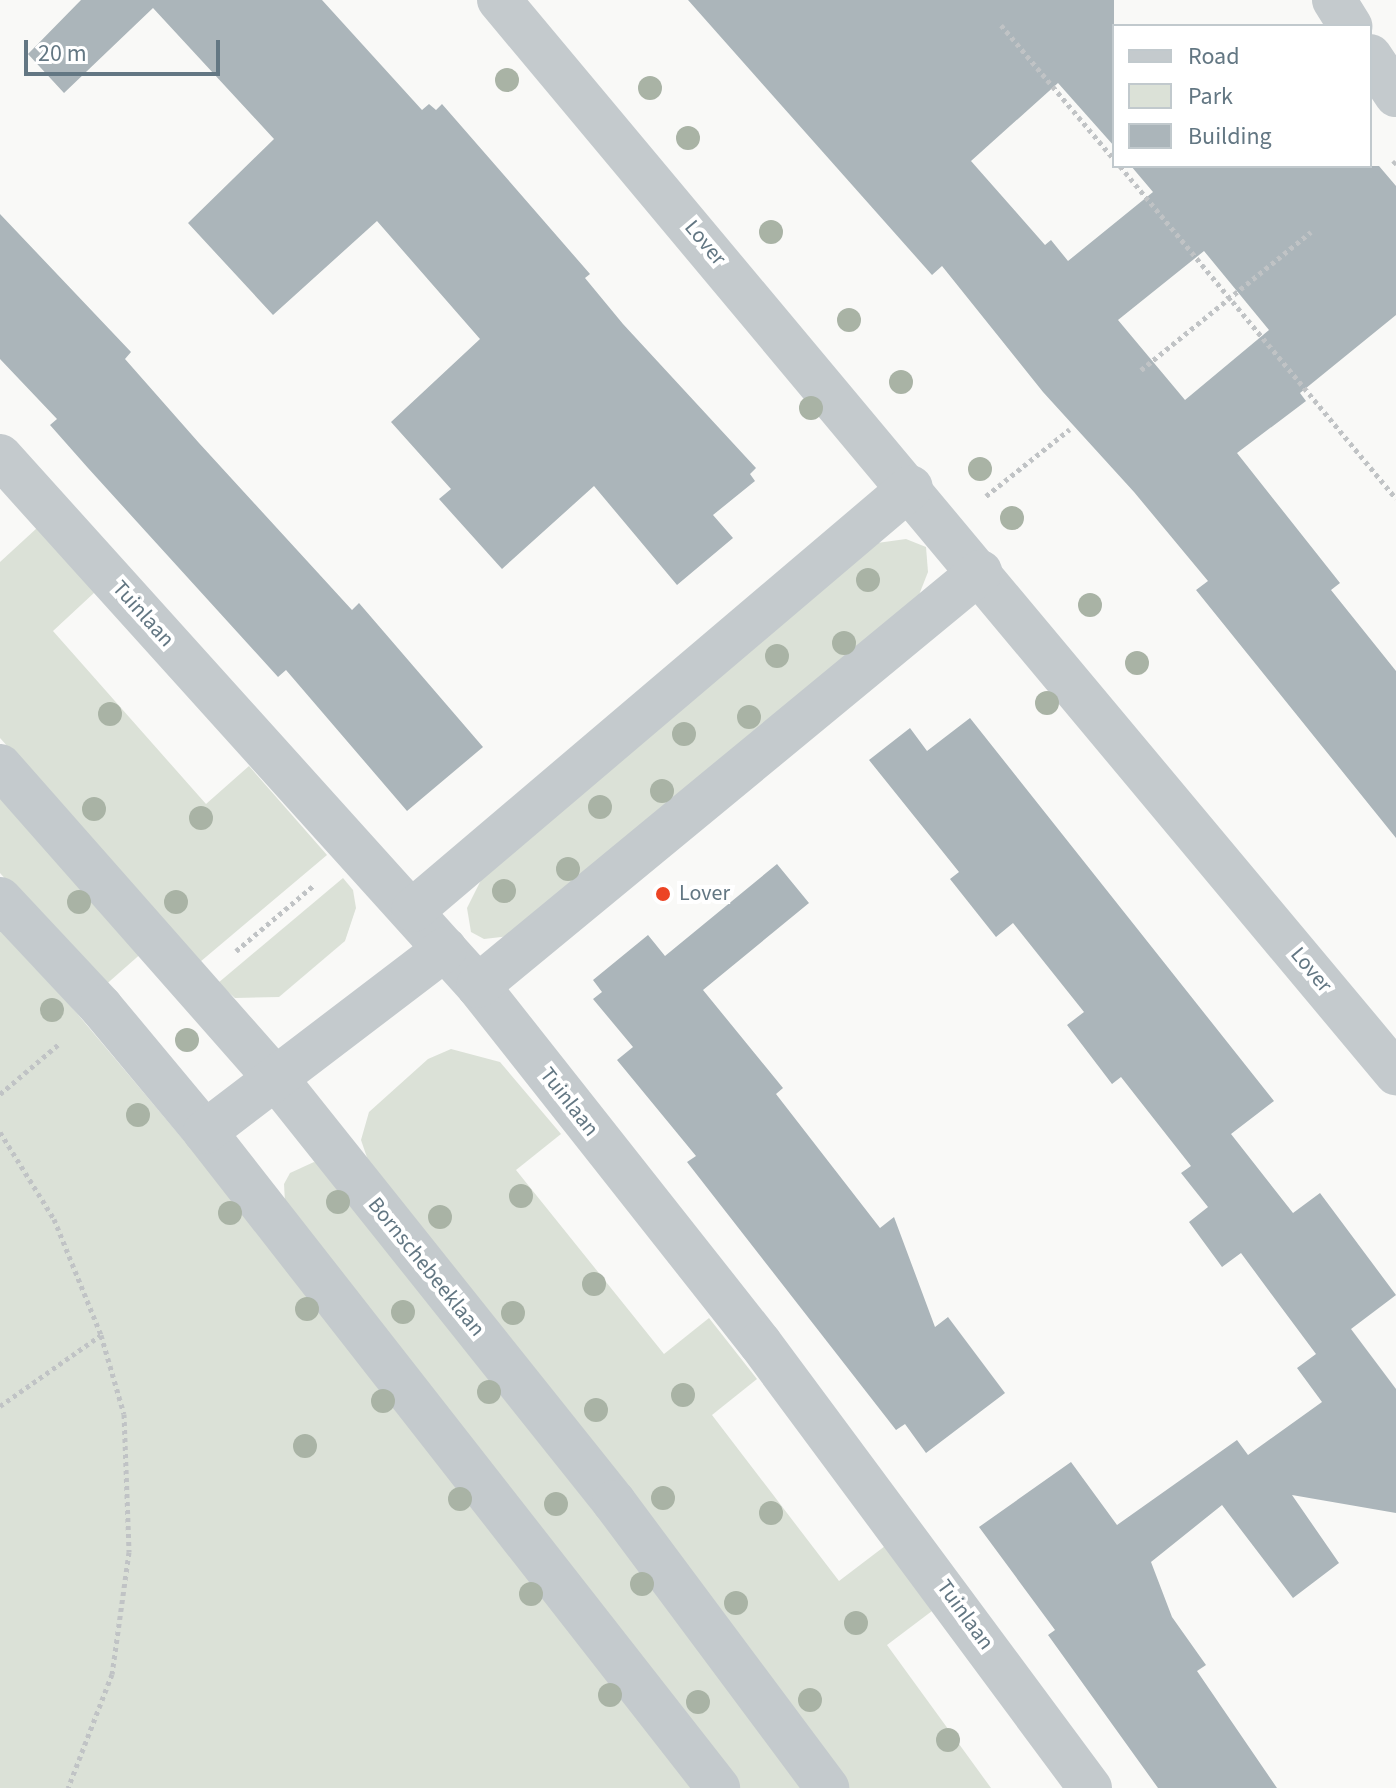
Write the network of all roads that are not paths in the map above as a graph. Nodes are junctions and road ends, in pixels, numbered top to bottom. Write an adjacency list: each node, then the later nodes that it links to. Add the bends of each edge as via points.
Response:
1 (499, 0): 7 (street, Lover)
2 (1334, 0): 3 (street)
3 (1349, 24)
4 (1372, 59): 5 (street)
5 (1396, 95)
6 (0, 456): 11 (street, Tuinlaan)
7 (911, 487): 8 (street, Lover); 11 (street)
8 (980, 572): 13 (street); 14 (street, Lover)
9 (0, 766): 15 (street, Bornschebeeklaan)
10 (0, 899): 16 (street, via 101,1007)
11 (413, 910): 12 (street, Tuinlaan)
12 (445, 949): 13 (street, Tuinlaan); 15 (street)
13 (478, 986): 19 (street, Tuinlaan, via 760,1343)
14 (1396, 1073)
15 (278, 1081): 16 (street); 18 (street, Bornschebeeklaan, via 614,1502)
16 (205, 1132): 17 (street)
17 (718, 1788)
18 (827, 1788)
19 (1090, 1788)

